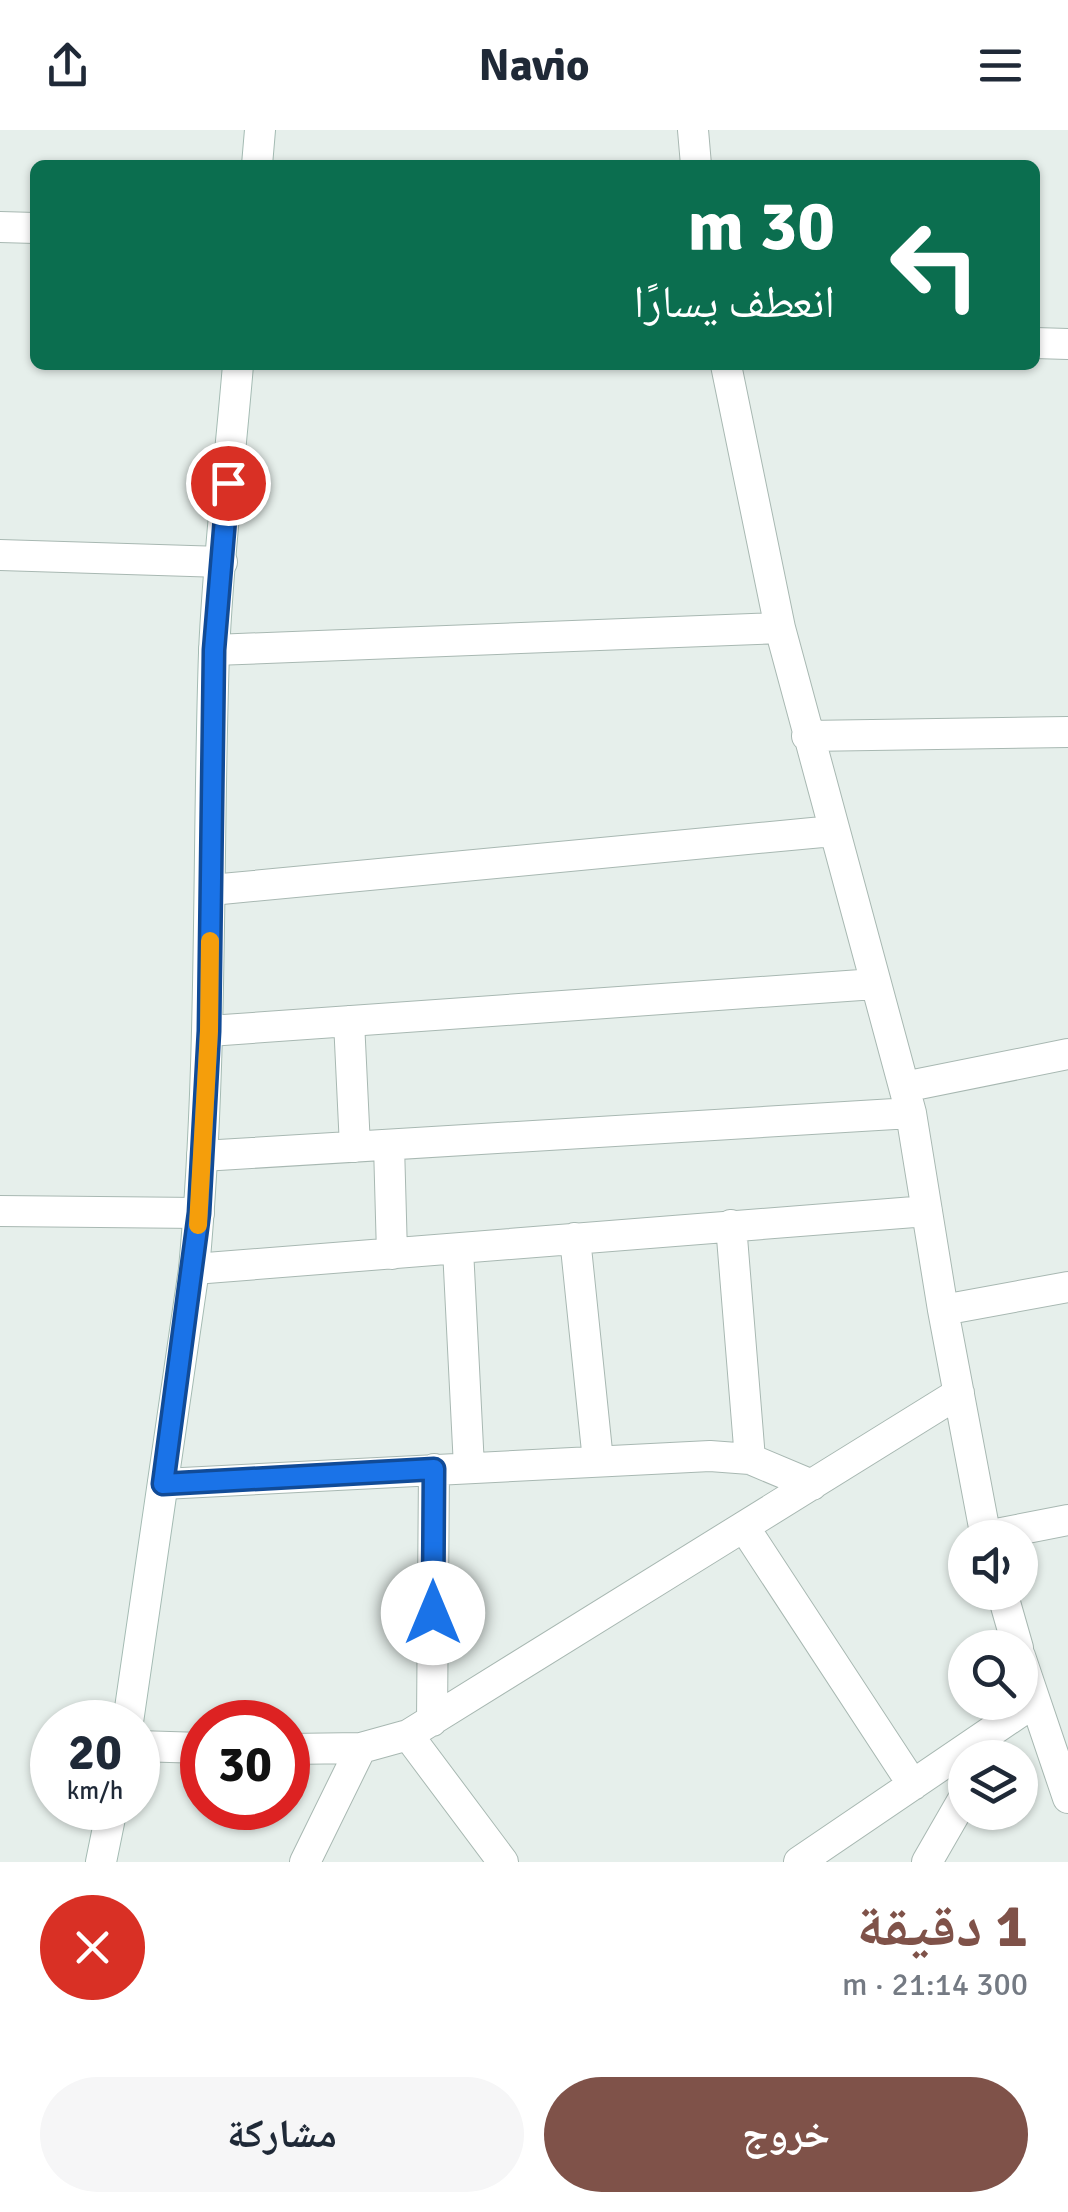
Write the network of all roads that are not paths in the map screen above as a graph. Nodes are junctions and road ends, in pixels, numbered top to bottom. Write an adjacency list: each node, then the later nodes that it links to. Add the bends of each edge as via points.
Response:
1 (260, 130): 3 (street)
2 (693, 130): 4 (street)
3 (257, 160)
4 (696, 160)
5 (0, 227): 6 (street)
6 (30, 228)
7 (1040, 343): 8 (street)
8 (1068, 344)
9 (238, 370): 12 (street)
10 (727, 370): 13 (street)
11 (0, 555): 12 (street)
12 (222, 562): 14 (street)
13 (780, 628): 14 (street); 16 (street)
14 (214, 650): 18 (street)
15 (1068, 732): 16 (street)
16 (807, 736): 17 (street)
17 (833, 830): 18 (street); 19 (street)
18 (211, 890): 21 (street)
19 (876, 984): 20 (street); 23 (street)
20 (350, 1021): 21 (street); 25 (street)
21 (209, 1031): 26 (street)
22 (1068, 1054): 23 (street)
23 (908, 1100): 24 (street); 28 (street)
24 (389, 1145): 25 (street); 33 (street)
25 (355, 1147): 26 (street)
26 (202, 1156): 29 (street)
27 (0, 1210): 29 (street)
28 (927, 1210): 30 (street); 36 (street)
29 (199, 1213): 34 (street)
30 (732, 1225): 31 (street); 38 (street)
31 (575, 1238): 32 (street); 39 (street)
32 (458, 1249): 33 (street); 40 (street)
33 (392, 1254): 34 (street)
34 (194, 1269): 42 (street)
35 (1068, 1288): 36 (street)
36 (943, 1310): 37 (street)
37 (958, 1393): 43 (street); 44 (street)
38 (750, 1458): 39 (street); 43 (street)
39 (598, 1462): 40 (street)
40 (468, 1466): 41 (street)
41 (434, 1469): 42 (street); 52 (street)
42 (163, 1484): 48 (street)
43 (812, 1485): 47 (street)
44 (983, 1520)
45 (1068, 1520): 46 (street)
46 (1038, 1526)
47 (744, 1528): 52 (street); 56 (street)
48 (131, 1700)
49 (1038, 1716): 57 (street)
50 (1008, 1720): 51 (street)
51 (1000, 1726): 53 (street); 56 (street)
52 (420, 1728): 54 (street); 62 (street)
53 (993, 1740)
54 (361, 1748): 55 (street); 61 (street)
55 (310, 1749)
56 (912, 1785): 63 (street)
57 (1068, 1798)
58 (948, 1825): 64 (street)
59 (108, 1830): 60 (street)
60 (101, 1862)
61 (305, 1862)
62 (503, 1862)
63 (800, 1862)
64 (926, 1862)

